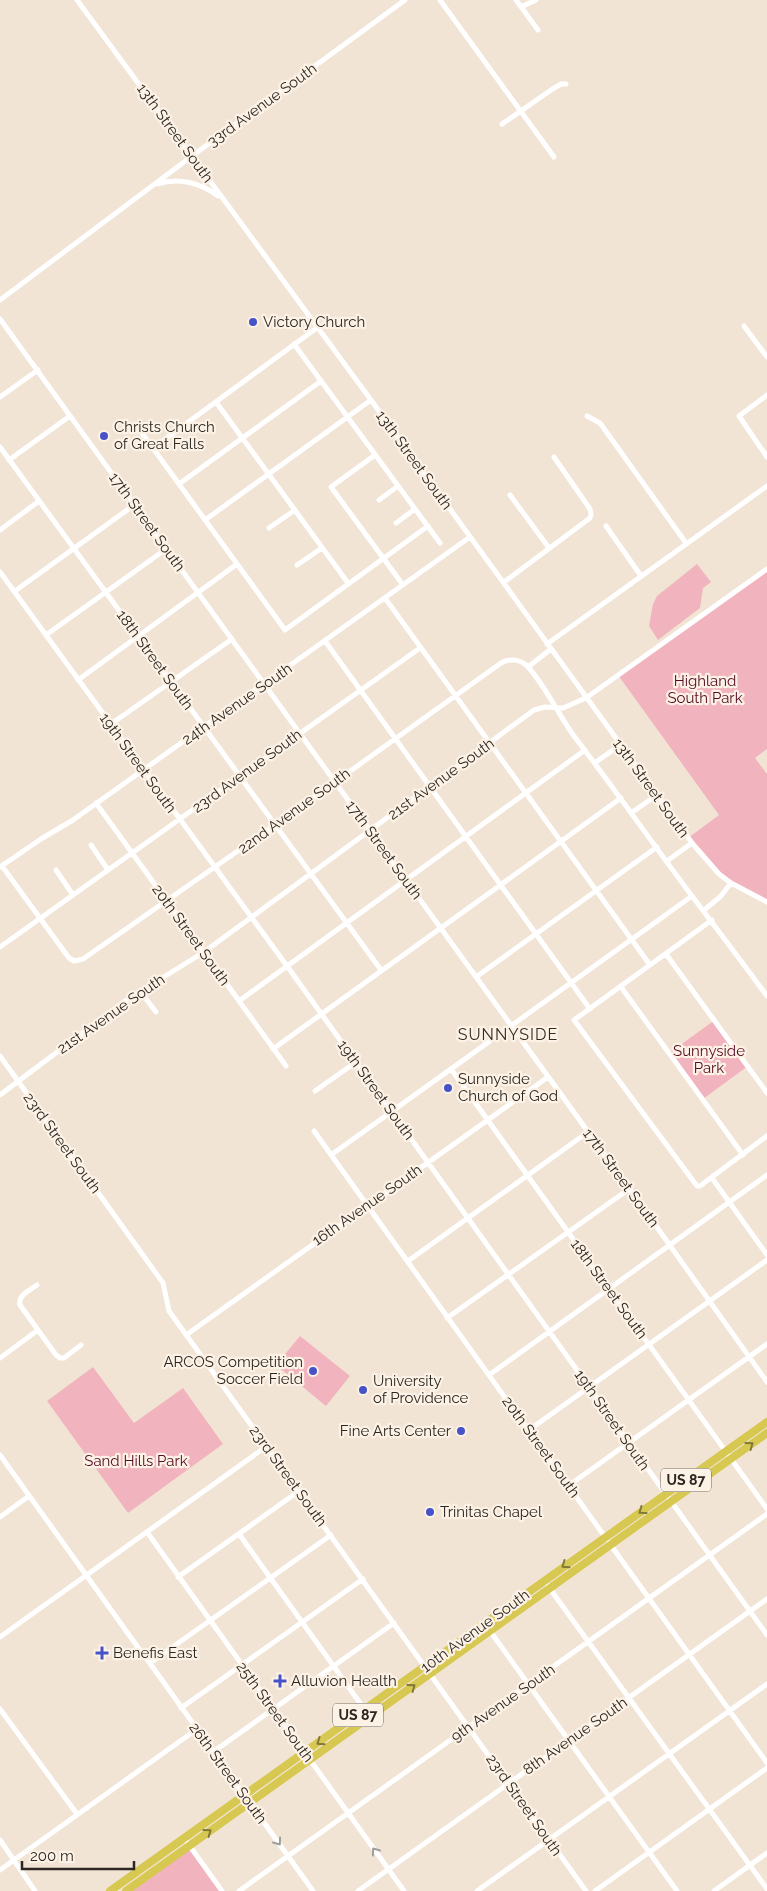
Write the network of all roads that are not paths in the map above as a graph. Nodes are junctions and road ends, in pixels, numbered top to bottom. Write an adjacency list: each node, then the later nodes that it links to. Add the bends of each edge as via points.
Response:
1 (77, 0): 11 (street, 13th Street South)
2 (405, 0): 11 (street, 33rd Avenue South)
3 (440, 0): 9 (street)
4 (516, 0): 6 (street)
5 (536, 0): 6 (street)
6 (521, 7): 7 (street)
7 (538, 30)
8 (566, 84): 9 (street, via 554,88)
9 (521, 113): 10 (street); 12 (street)
10 (502, 124)
11 (192, 156): 13 (street, 33rd Avenue South); 14 (street, 13th Street South)
12 (554, 157)
13 (153, 186): 14 (street, via 183,180 216,194); 15 (street, 33rd Avenue South)
14 (229, 207): 19 (street, 13th Street South)
15 (0, 300)
16 (0, 319): 17 (street, 17th Street South)
17 (6, 326): 20 (street); 23 (street, 17th Street South)
18 (744, 326): 22 (street)
19 (318, 327): 21 (street); 27 (street, 13th Street South)
20 (0, 330)
21 (294, 344): 24 (street); 28 (street)
22 (767, 358)
23 (38, 370): 26 (street); 29 (street, 17th Street South)
24 (321, 381): 30 (street); 33 (street)
25 (767, 395): 38 (street, via 738,416)
26 (0, 397)
27 (370, 400): 30 (street); 56 (street, 13th Street South)
28 (216, 402): 33 (street); 35 (street)
29 (70, 416): 39 (street); 47 (street, 17th Street South)
30 (347, 416): 36 (street); 40 (street)
31 (587, 416): 58 (street, via 600,424)
32 (139, 429): 35 (street)
33 (242, 438): 40 (street); 41 (street)
34 (0, 447): 39 (street, 18th Street South)
35 (153, 448): 41 (street)
36 (375, 456): 42 (street); 63 (street, via 331,487)
37 (554, 457): 61 (street, via 591,514)
38 (767, 457)
39 (9, 460): 46 (street, 18th Street South)
40 (268, 474): 49 (street); 50 (street)
41 (179, 484): 50 (street)
42 (398, 486): 45 (street); 48 (street)
43 (767, 486): 58 (street)
44 (510, 495): 61 (street)
45 (380, 500)
46 (39, 501): 55 (street); 59 (street, 18th Street South)
47 (134, 505): 59 (street); 62 (street, 17th Street South)
48 (415, 509): 51 (street); 52 (street)
49 (295, 510): 54 (street); 60 (street)
50 (205, 520): 64 (street)
51 (396, 523)
52 (428, 526): 57 (street); 63 (street)
53 (606, 526): 68 (street)
54 (269, 528)
55 (0, 530)
56 (470, 537): 69 (street, 13th Street South); 71 (street, 24th Avenue South)
57 (440, 543)
58 (686, 543): 68 (street)
59 (73, 547): 72 (street); 73 (street, 18th Street South)
60 (322, 548): 65 (street); 70 (street)
61 (549, 548): 69 (street)
62 (166, 549): 73 (street); 74 (street, 17th Street South)
63 (384, 558): 70 (street); 71 (street)
64 (237, 564): 70 (street, via 284,630); 74 (street)
65 (297, 565)
66 (767, 569): 89 (street, 21st Avenue South)
67 (0, 572): 72 (street, 19th Street South)
68 (641, 576): 80 (street)
69 (504, 582): 80 (street, 13th Street South)
70 (348, 583)
71 (403, 585): 75 (street, 24th Avenue South)
72 (15, 591): 76 (street, 19th Street South)
73 (106, 592): 76 (street); 77 (street, 18th Street South)
74 (198, 593): 77 (street); 78 (street, 17th Street South)
75 (386, 598): 79 (street, 24th Avenue South); 81 (street)
76 (46, 635): 84 (street, 19th Street South)
77 (138, 636): 84 (street); 85 (street, 18th Street South)
78 (232, 639): 85 (street); 86 (street, 17th Street South)
79 (325, 641): 86 (street, 24th Avenue South); 87 (street)
80 (548, 644): 82 (street, 13th Street South)
81 (420, 648): 87 (street, 23rd Avenue South); 88 (street)
82 (551, 649): 83 (street); 89 (street, 13th Street South)
83 (528, 667): 88 (street, 22nd Avenue South, via 521,661 507,660); 90 (street)
84 (78, 680): 91 (street, 19th Street South)
85 (172, 683): 91 (street); 92 (street, 18th Street South)
86 (265, 684): 92 (street, 24th Avenue South); 93 (street, 17th Street South)
87 (360, 690): 93 (street, 23rd Avenue South); 94 (street)
88 (455, 696): 94 (street, 22nd Avenue South); 95 (street)
89 (586, 698): 90 (street, 21st Avenue South, via 570,706); 96 (street, 13th Street South)
90 (556, 708): 95 (street, 21st Avenue South, via 534,710); 97 (street)
91 (111, 724): 99 (street, 19th Street South)
92 (204, 727): 99 (street, 24th Avenue South); 100 (street, 18th Street South)
93 (300, 732): 100 (street, 23rd Avenue South); 101 (street, 17th Street South)
94 (395, 738): 101 (street, 22nd Avenue South); 102 (street)
95 (490, 743): 102 (street, 21st Avenue South); 103 (street)
96 (620, 745): 98 (street); 104 (street, 13th Street South)
97 (585, 750): 98 (street); 103 (street)
98 (596, 762): 105 (street)
99 (144, 770): 106 (street, 24th Avenue South); 108 (street, 19th Street South)
100 (239, 776): 108 (street, 23rd Avenue South); 109 (street, 18th Street South)
101 (335, 781): 109 (street, 22nd Avenue South); 110 (street, 17th Street South)
102 (431, 787): 110 (street, 21st Avenue South); 111 (street)
103 (526, 793): 111 (street); 112 (street)
104 (656, 795): 107 (street); 113 (street, 13th Street South)
105 (621, 798): 107 (street); 112 (street)
106 (96, 803): 116 (street, 20th Street South); 118 (street, 24th Avenue South)
107 (631, 813): 115 (street)
108 (179, 820): 116 (street, 23rd Avenue South); 119 (street, 19th Street South)
109 (275, 825): 119 (street, 22nd Avenue South); 122 (street, 18th Street South)
110 (370, 831): 122 (street, 21st Avenue South); 123 (street, 17th Street South)
111 (466, 836): 123 (street); 125 (street)
112 (561, 842): 125 (street); 126 (street)
113 (692, 843): 117 (street); 124 (street, 13th Street South, via 705,860)
114 (91, 845): 121 (street)
115 (657, 847): 117 (street); 126 (street)
116 (132, 853): 121 (street, 23rd Avenue South); 129 (street, 20th Street South)
117 (667, 861): 128 (street)
118 (1, 866): 133 (street)
119 (215, 868): 129 (street, 22nd Avenue South); 132 (street, 19th Street South)
120 (56, 870): 127 (street)
121 (108, 870): 127 (street, 23rd Avenue South)
122 (311, 875): 132 (street, 21st Avenue South); 135 (street, 18th Street South)
123 (406, 879): 135 (street); 136 (street, 17th Street South)
124 (731, 883): 130 (street, 13th Street South); 131 (street)
125 (502, 884): 136 (street); 137 (street)
126 (596, 891): 137 (street); 138 (street)
127 (73, 895): 133 (street, 23rd Avenue South)
128 (692, 896): 131 (street); 138 (street)
129 (167, 902): 133 (street, 22nd Avenue South, via 83,959 74,961); 140 (street, 20th Street South)
130 (767, 902)
131 (704, 910): 134 (street)
132 (251, 916): 140 (street, 21st Avenue South); 143 (street, 19th Street South)
133 (40, 919): 139 (street, 23rd Avenue South)
134 (712, 920): 141 (street); 149 (street)
135 (346, 922): 143 (street); 144 (street, 18th Street South)
136 (441, 928): 144 (street); 145 (street, 17th Street South)
137 (536, 934): 145 (street); 146 (street)
138 (631, 939): 142 (street); 146 (street)
139 (0, 947)
140 (204, 952): 148 (street, 21st Avenue South); 150 (street, 20th Street South)
141 (666, 954): 142 (street); 163 (street)
142 (650, 965): 147 (street)
143 (287, 966): 150 (street); 153 (street, 19th Street South)
144 (381, 970): 153 (street)
145 (476, 976): 154 (street, 17th Street South)
146 (571, 982): 151 (street); 154 (street)
147 (621, 987): 151 (street); 170 (street)
148 (140, 991): 152 (street); 161 (street, 21st Avenue South)
149 (767, 996)
150 (239, 1001): 155 (street, 20th Street South)
151 (590, 1009): 175 (street, via 574,1020 694,1184 700,1186)
152 (156, 1012)
153 (321, 1014): 155 (street); 157 (street, 19th Street South)
154 (512, 1026): 159 (street); 160 (street, 17th Street South)
155 (273, 1049): 158 (street, 20th Street South)
156 (0, 1056): 161 (street, 23rd Street South)
157 (356, 1062): 162 (street); 165 (street, 19th Street South)
158 (286, 1066)
159 (451, 1069): 165 (street); 166 (street, 18th Street South)
160 (548, 1076): 166 (street, 16th Avenue South); 168 (street, 17th Street South)
161 (18, 1081): 164 (street, 21st Avenue South); 192 (street, 23rd Street South, via 163,1283 169,1311)
162 (315, 1092)
163 (767, 1093)
164 (0, 1095)
165 (391, 1112): 171 (street); 172 (street, 19th Street South)
166 (488, 1120): 172 (street, 16th Avenue South); 173 (street, 18th Street South)
167 (314, 1131): 171 (street, 20th Street South)
168 (588, 1132): 173 (street); 176 (street, 17th Street South)
169 (767, 1136): 170 (street)
170 (743, 1154): 175 (street)
171 (331, 1155): 178 (street, 20th Street South)
172 (428, 1162): 178 (street, 16th Avenue South); 179 (street, 19th Street South)
173 (528, 1175): 179 (street); 180 (street, 18th Street South)
174 (767, 1175): 177 (street)
175 (712, 1178): 177 (street)
176 (629, 1188): 180 (street); 181 (street, 17th Street South)
177 (729, 1202): 181 (street); 182 (street)
178 (368, 1205): 184 (street, 20th Street South); 192 (street, 16th Avenue South)
179 (468, 1218): 184 (street); 185 (street, 19th Street South)
180 (568, 1231): 185 (street); 187 (street, 18th Street South)
181 (669, 1245): 187 (street); 188 (street, 17th Street South)
182 (767, 1255)
183 (767, 1260): 188 (street)
184 (408, 1261): 189 (street, 20th Street South)
185 (508, 1274): 189 (street); 191 (street, 19th Street South)
186 (37, 1285): 190 (street, via 19,1301)
187 (609, 1288): 191 (street); 193 (street, 18th Street South)
188 (709, 1301): 193 (street); 196 (street, 17th Street South)
189 (448, 1318): 198 (street, 20th Street South)
190 (38, 1330): 195 (street, via 60,1358); 197 (street)
191 (549, 1331): 198 (street); 200 (street, 19th Street South)
192 (186, 1334): 206 (street, 23rd Street South)
193 (648, 1344): 200 (street); 201 (street, 18th Street South)
194 (767, 1344): 196 (street)
195 (81, 1345)
196 (749, 1356): 199 (street, 17th Street South); 201 (street)
197 (0, 1358)
198 (489, 1374): 203 (street, 20th Street South)
199 (767, 1382)
200 (588, 1387): 203 (street); 205 (street, 19th Street South)
201 (688, 1400): 205 (street); 207 (street, 18th Street South)
202 (767, 1422): 207 (highway, 10th Avenue South / US 87)
203 (529, 1430): 210 (street, 20th Street South)
204 (767, 1432): 209 (highway, 10th Avenue South / US 87, one-way to 204)
205 (629, 1442): 210 (street); 212 (street, 19th Street South)
206 (268, 1446): 211 (street, 23rd Street South); 218 (street)
207 (725, 1452): 209 (street, 18th Street South); 212 (highway, 10th Avenue South / US 87)
208 (0, 1455): 213 (street, 26th Street South)
209 (731, 1458): 214 (highway, 10th Avenue South / US 87); 215 (street, 18th Street South)
210 (568, 1486): 221 (street, 20th Street South)
211 (299, 1490): 219 (street); 220 (street, 23rd Street South)
212 (665, 1494): 214 (street, 19th Street South); 221 (highway, 10th Avenue South / US 87, one-way to 221)
213 (30, 1496): 217 (street); 224 (street, 26th Street South)
214 (671, 1501): 222 (highway, 10th Avenue South / US 87); 223 (street, 19th Street South)
215 (767, 1509)
216 (767, 1514): 223 (street, 9th Avenue South)
217 (0, 1516)
218 (147, 1532): 224 (street); 225 (street, 25th Street South)
219 (239, 1534): 225 (street); 226 (street)
220 (331, 1534): 226 (street); 227 (street, 23rd Street South)
221 (605, 1538): 222 (street, 20th Street South); 228 (highway, 10th Avenue South / US 87, one-way to 228)
222 (611, 1544): 229 (highway, 10th Avenue South / US 87); 230 (street, 20th Street South)
223 (710, 1555): 230 (street, 9th Avenue South); 232 (street, 19th Street South)
224 (86, 1576): 238 (street); 241 (street, 26th Street South)
225 (178, 1577): 233 (street, 25th Street South)
226 (270, 1577): 233 (street); 234 (street)
227 (363, 1579): 234 (street); 235 (street, 23rd Street South)
228 (544, 1580): 229 (street); 236 (highway, 10th Avenue South / US 87)
229 (549, 1587): 236 (highway, 10th Avenue South / US 87); 239 (street)
230 (649, 1598): 239 (street, 9th Avenue South); 240 (street, 20th Street South)
231 (767, 1598): 232 (street, 8th Avenue South)
232 (750, 1611): 237 (street, 19th Street South); 240 (street, 8th Avenue South)
233 (210, 1621): 241 (street); 242 (street, 25th Street South)
234 (302, 1622): 242 (street); 243 (street)
235 (394, 1623): 243 (street); 244 (street, 23rd Street South)
236 (488, 1627): 244 (highway, 10th Avenue South / US 87); 245 (highway, 10th Avenue South / US 87); 246 (street)
237 (767, 1635)
238 (0, 1637)
239 (589, 1641): 246 (street, 9th Avenue South); 248 (street)
240 (690, 1654): 248 (street, 8th Avenue South); 252 (street, 20th Street South)
241 (150, 1663): 249 (street, 26th Street South)
242 (242, 1664): 249 (street); 251 (street, 25th Street South)
243 (334, 1666): 251 (street); 253 (street)
244 (425, 1667): 245 (street, 23rd Street South); 253 (highway, 10th Avenue South / US 87)
245 (430, 1674): 253 (highway, 10th Avenue South / US 87, one-way to 245); 254 (street, 23rd Street South)
246 (530, 1684): 254 (street, 9th Avenue South); 256 (street)
247 (767, 1684): 252 (street)
248 (630, 1698): 256 (street, 8th Avenue South); 258 (street)
249 (181, 1708): 255 (street, 26th Street South)
250 (0, 1709): 268 (street)
251 (273, 1709): 257 (street); 259 (street, 25th Street South)
252 (730, 1710): 258 (street); 260 (street, 20th Street South)
253 (367, 1714): 259 (highway, 10th Avenue South / US 87)
254 (469, 1727): 262 (street, 23rd Street South); 267 (street, 9th Avenue South)
255 (196, 1729): 257 (street, 26th Street South); 268 (street)
256 (569, 1741): 262 (street, 8th Avenue South); 264 (street)
257 (214, 1752): 263 (street, 26th Street South)
258 (670, 1753): 264 (street); 266 (street)
259 (307, 1756): 263 (highway, 10th Avenue South / US 87); 265 (highway, 10th Avenue South / US 87); 267 (street, 25th Street South)
260 (767, 1763)
261 (767, 1768): 266 (street)
262 (509, 1783): 269 (street, 23rd Street South); 277 (street, 8th Avenue South)
263 (244, 1795): 265 (street, 26th Street South); 271 (highway, 10th Avenue South / US 87)
264 (610, 1796): 269 (street); 272 (street)
265 (249, 1802): 271 (highway, 10th Avenue South / US 87, one-way to 265); 274 (street, 26th Street South, one-way to 274)
266 (709, 1809): 272 (street); 276 (street)
267 (348, 1813): 274 (street, 9th Avenue South); 277 (street, 25th Street South, one-way to 267)
268 (77, 1814): 275 (street)
269 (549, 1839): 288 (street); 289 (street, 23rd Street South)
270 (0, 1840): 275 (street)
271 (187, 1842): 281 (highway, 10th Avenue South / US 87); 282 (highway, 10th Avenue South / US 87); 283 (street)
272 (649, 1852): 290 (street); 291 (street)
273 (767, 1853): 276 (street)
274 (288, 1856): 284 (street, 9th Avenue South); 285 (street, 26th Street South)
275 (14, 1860): 278 (street); 280 (street)
276 (750, 1865): 279 (street); 292 (street)
277 (388, 1869): 286 (street, 8th Avenue South); 287 (street, 25th Street South)
278 (0, 1870)
279 (767, 1890)
280 (35, 1891)
281 (110, 1891)
282 (126, 1891)
283 (222, 1891)
284 (240, 1891)
285 (314, 1891)
286 (358, 1891)
287 (404, 1891)
288 (477, 1891)
289 (586, 1891)
290 (595, 1891)
291 (677, 1891)
292 (714, 1891)

